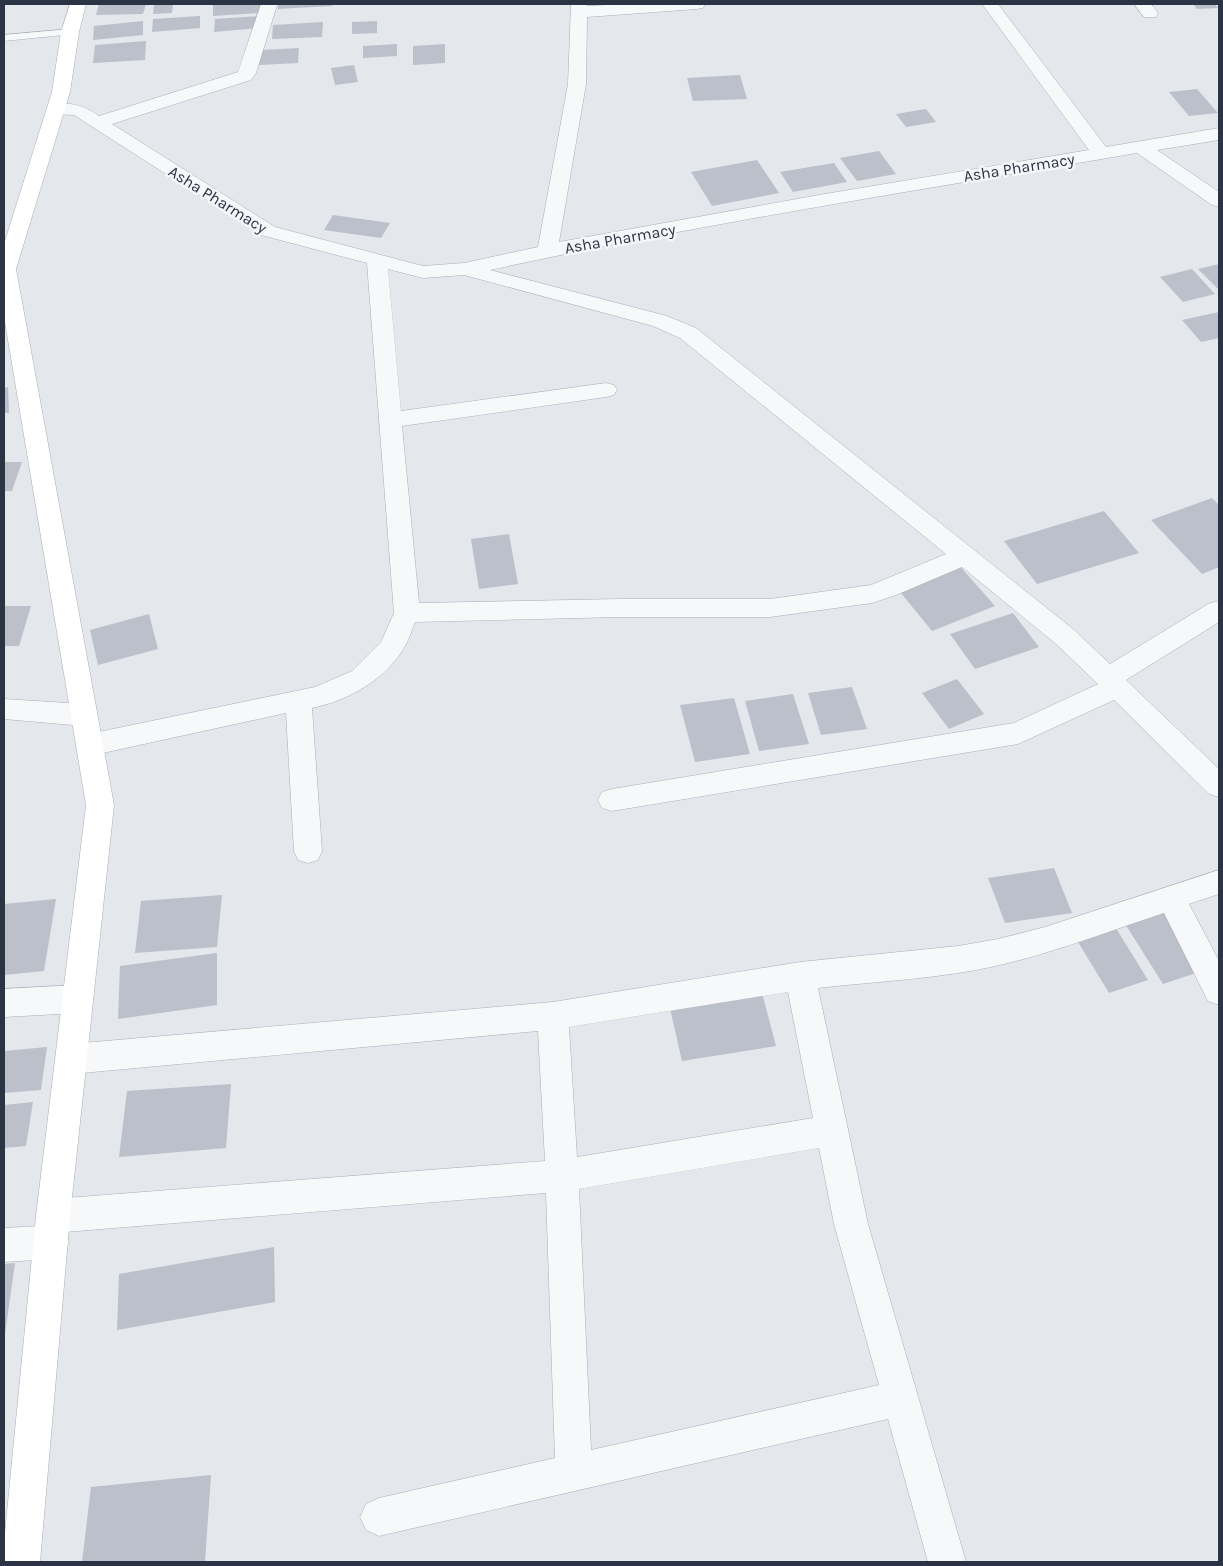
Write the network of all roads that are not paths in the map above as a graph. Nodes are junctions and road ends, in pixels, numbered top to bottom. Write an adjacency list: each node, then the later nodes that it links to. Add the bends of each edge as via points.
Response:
1 (78, 4): 6 (main road)
2 (696, 4): 5 (street)
3 (990, 4): 12 (street)
4 (270, 5): 9 (street, via 245,76)
5 (579, 8): 14 (street, via 577,84)
6 (70, 32): 7 (lane); 8 (main road)
7 (4, 38)
8 (56, 110): 9 (street, Asha Pharmacy, via 78,110); 25 (main road, via 6,269)
9 (98, 122): 15 (street, Asha Pharmacy, via 268,231)
10 (1219, 134): 11 (street, Asha Pharmacy)
11 (1141, 148): 12 (street, Asha Pharmacy); 13 (street)
12 (1101, 154): 14 (street, Asha Pharmacy)
13 (1219, 201)
14 (547, 251): 16 (street, Asha Pharmacy)
15 (377, 260): 16 (street, Asha Pharmacy, via 424,272); 18 (street)
16 (464, 269): 19 (street, via 660,321 688,333)
17 (606, 390): 18 (street)
18 (391, 420): 21 (street)
19 (964, 556): 21 (street, via 872,594 770,608); 22 (street, via 1064,636)
20 (1219, 610): 22 (street)
21 (407, 613): 23 (street, via 391,648 360,678 319,696)
22 (1112, 683): 27 (street); 28 (street, via 1018,733)
23 (298, 700): 26 (street); 29 (street)
24 (4, 709): 25 (street)
25 (84, 716): 26 (main road)
26 (89, 745): 34 (main road, via 100,805)
27 (1219, 786)
28 (612, 800)
29 (308, 851)
30 (1219, 882): 31 (street)
31 (1171, 898): 32 (street, via 1045,940 998,952); 33 (street)
32 (800, 976): 36 (street); 38 (street)
33 (1219, 990)
34 (78, 999): 35 (street); 37 (main road)
35 (4, 1002)
36 (553, 1016): 37 (street); 39 (street)
37 (71, 1058): 40 (main road)
38 (833, 1130): 39 (street); 42 (street, via 851,1224)
39 (562, 1176): 40 (street); 43 (street)
40 (52, 1229): 41 (street); 45 (main road)
41 (4, 1245)
42 (900, 1398): 43 (street); 46 (street)
43 (574, 1472): 44 (street)
44 (379, 1518)
45 (21, 1562)
46 (947, 1562)

